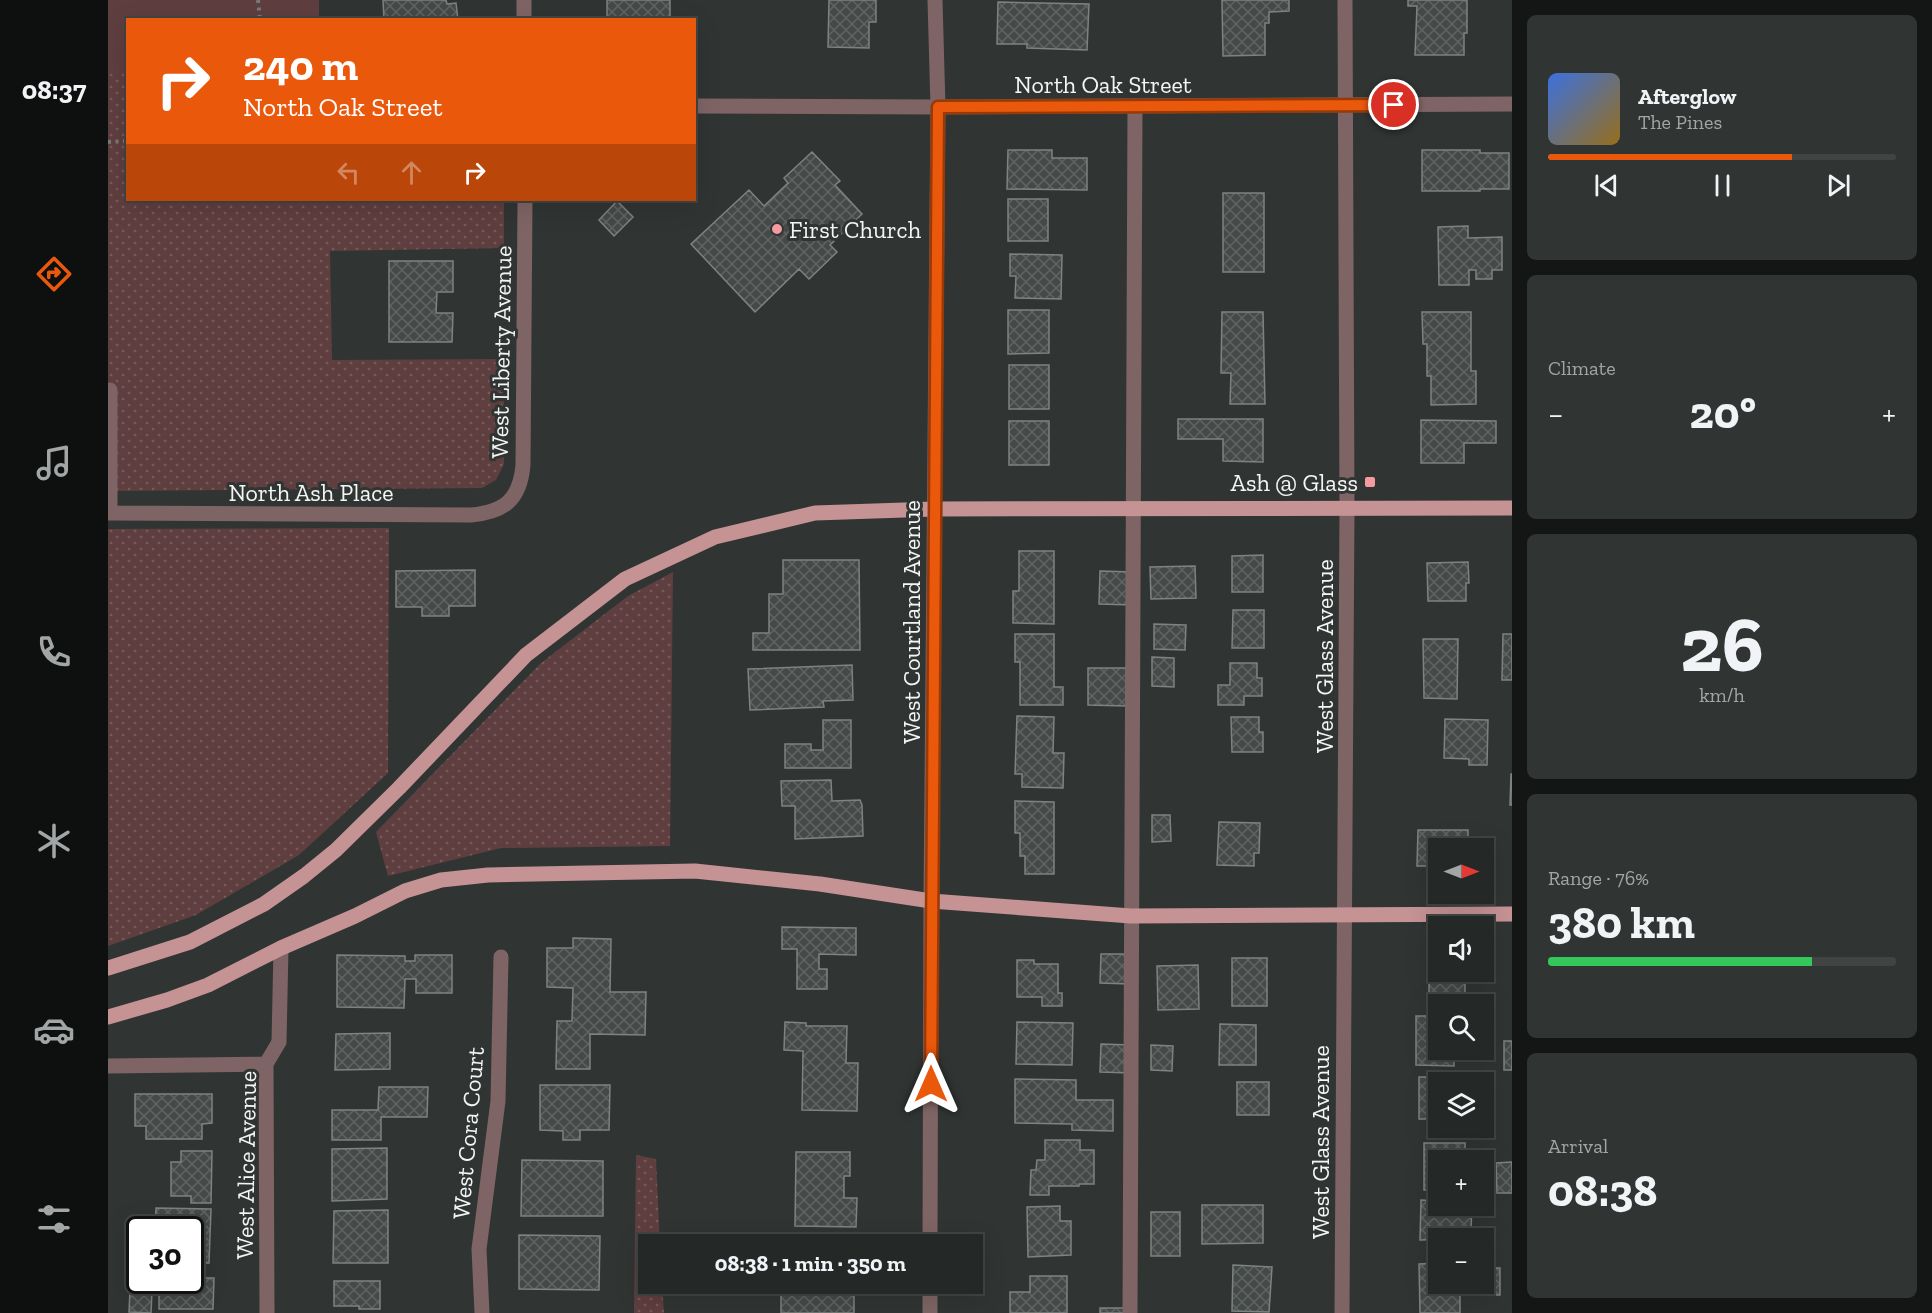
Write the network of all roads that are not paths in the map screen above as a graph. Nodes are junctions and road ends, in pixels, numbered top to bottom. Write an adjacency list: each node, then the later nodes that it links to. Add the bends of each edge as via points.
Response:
1 (524, 0): 4 (street)
2 (935, 0): 9 (street, West Courtland Avenue)
3 (1345, 0): 8 (street, West Glass Avenue)
4 (524, 18)
5 (1512, 104): 8 (street, North Oak Street)
6 (696, 106): 9 (street, North Oak Street)
7 (1135, 106): 8 (street, North Oak Street); 9 (street, North Oak Street); 15 (street)
8 (1346, 106): 16 (street, West Glass Avenue)
9 (938, 107): 14 (street, West Courtland Avenue)
10 (525, 201): 12 (street, West Liberty Avenue, via 523,465)
11 (110, 390): 17 (street)
12 (510, 502): 17 (street, North Ash Place, via 492,512 471,515)
13 (1512, 508): 16 (main road)
14 (934, 509): 15 (main road); 18 (street, West Courtland Avenue); 24 (main road, via 815,513 715,537 625,579 526,655 336,850 304,876 264,904 200,938)
15 (1133, 509): 16 (main road); 21 (street)
16 (1347, 509): 19 (street, West Glass Avenue)
17 (109, 513)
18 (931, 901): 21 (main road); 22 (main road, via 695,871 488,875 441,880 405,891); 28 (street, West Courtland Avenue)
19 (1344, 914): 20 (main road); 21 (main road); 34 (street, West Glass Avenue)
20 (1512, 914)
21 (1131, 916): 33 (street)
22 (281, 948): 25 (main road, via 208,986); 26 (street, West Alice Avenue, via 279,1042)
23 (501, 957): 31 (street, West Cora Court, via 498,1101 479,1249)
24 (108, 968)
25 (108, 1017)
26 (266, 1064): 27 (street); 30 (street, West Alice Avenue)
27 (108, 1066)
28 (930, 1234)
29 (930, 1294): 32 (street)
30 (267, 1313)
31 (482, 1313)
32 (930, 1313)
33 (1130, 1313)
34 (1342, 1313)

